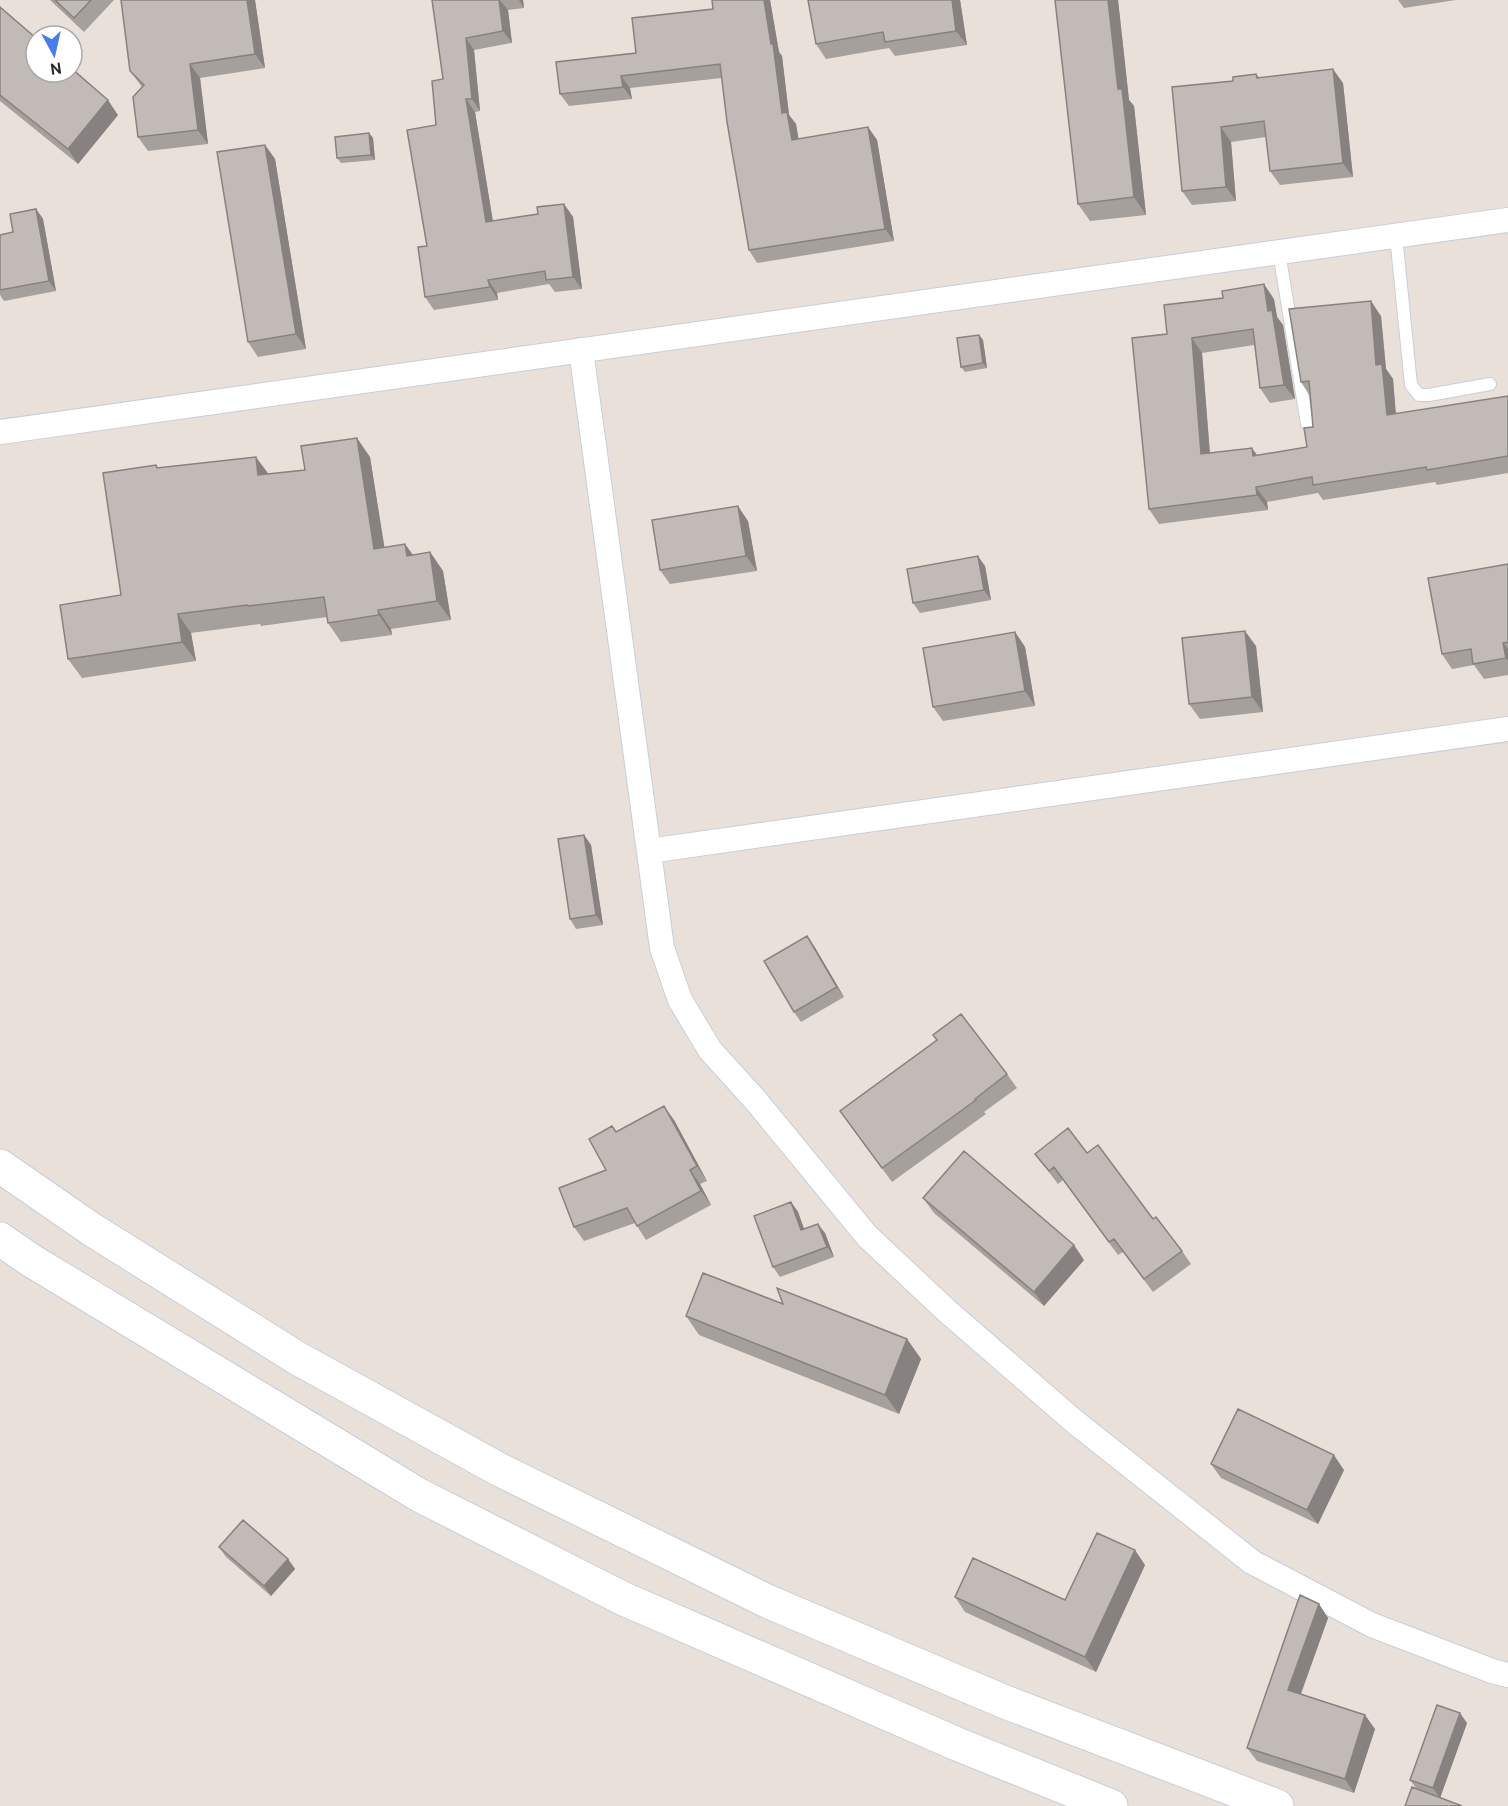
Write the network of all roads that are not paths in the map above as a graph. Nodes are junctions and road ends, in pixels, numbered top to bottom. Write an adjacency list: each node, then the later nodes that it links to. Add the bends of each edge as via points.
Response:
1 (1508, 220): 2 (street)
2 (1396, 236): 3 (street); 5 (lane, via 1411,386 1419,395 1429,395)
3 (1279, 252): 4 (street); 6 (lane)
4 (581, 350): 7 (street); 9 (street)
5 (1490, 384)
6 (1307, 424)
7 (0, 432)
8 (1508, 729): 9 (street)
9 (649, 851): 12 (street, via 662,948 681,1000 710,1050 757,1101 867,1236 1075,1422 1252,1562 1372,1625)
10 (0, 1166): 14 (main road, via 91,1229 297,1358 500,1470 769,1602 1005,1702)
11 (0, 1239): 13 (main road, via 430,1500 624,1599 957,1744)
12 (1508, 1675)
13 (1111, 1806)
14 (1277, 1806)

